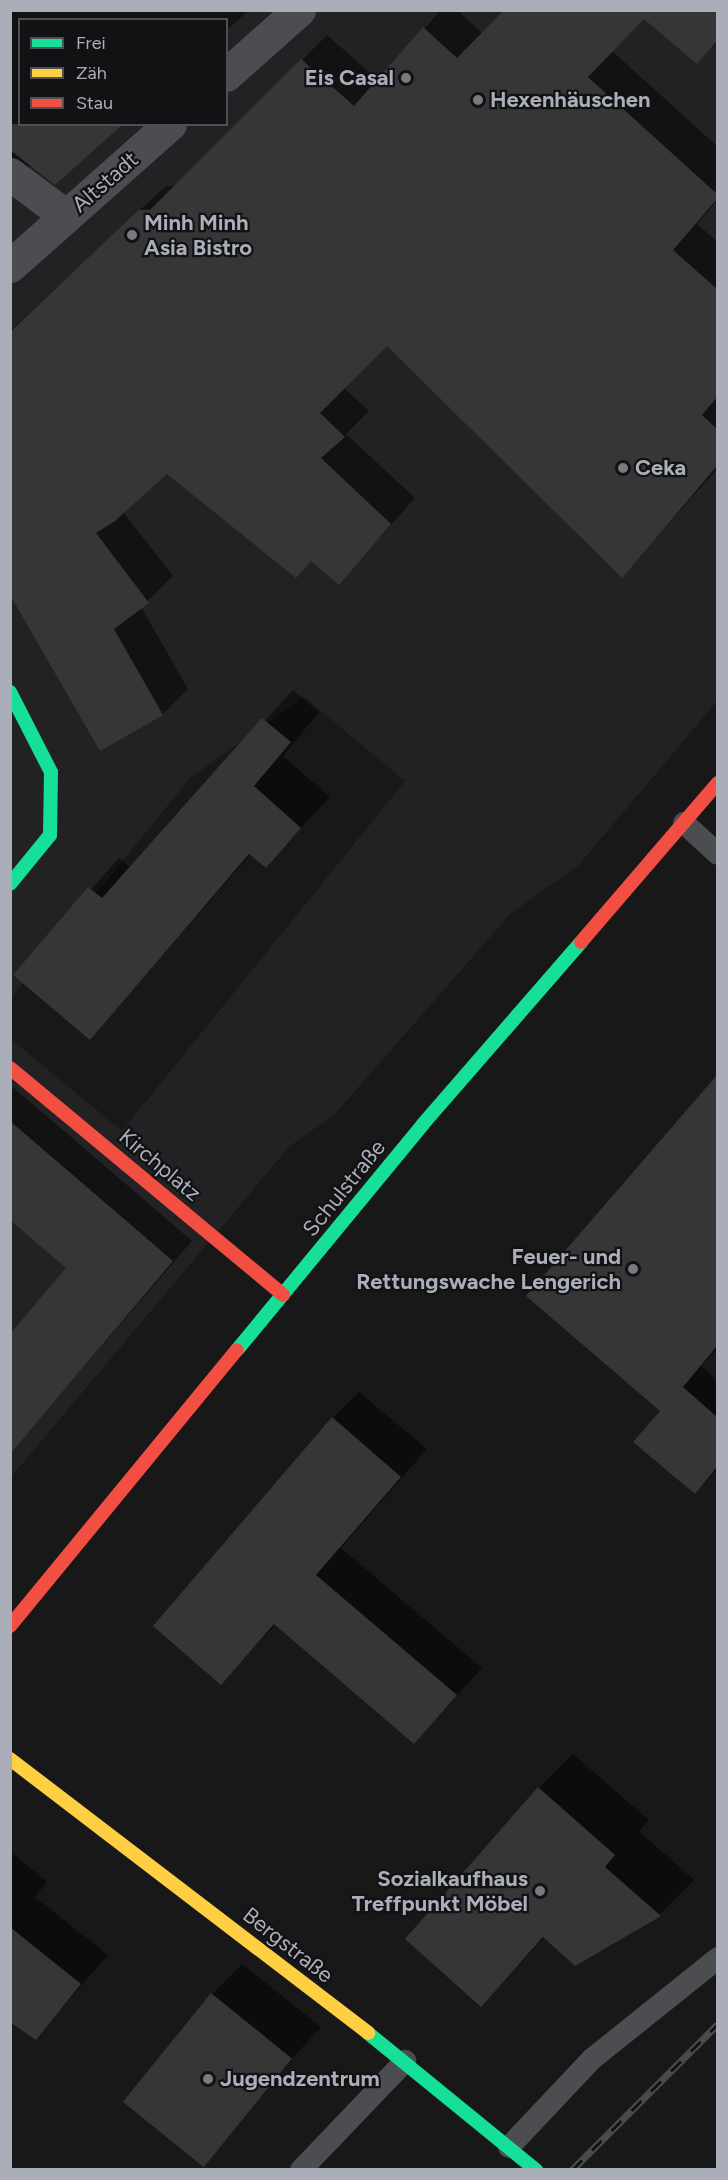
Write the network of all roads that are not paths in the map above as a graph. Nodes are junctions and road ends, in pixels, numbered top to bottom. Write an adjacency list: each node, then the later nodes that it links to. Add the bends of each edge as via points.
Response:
1 (299, 10): 2 (street)
2 (228, 73)
3 (168, 126): 5 (street, Altstadt)
4 (10, 174): 5 (street, Altstadt)
5 (66, 216): 6 (street, Altstadt)
6 (10, 266)
7 (10, 692): 11 (street, via 51,772 50,835)
8 (717, 783): 9 (street, Schulstraße)
9 (684, 823): 10 (lane); 13 (street, Schulstraße, via 423,1124)
10 (717, 854)
11 (10, 884)
12 (10, 1068): 13 (street, Kirchplatz)
13 (283, 1295): 14 (street, Schulstraße)
14 (10, 1626)
15 (10, 1758): 17 (street, Bergstraße)
16 (717, 1958): 18 (lane, via 592,2059)
17 (405, 2061): 18 (street, Bergstraße); 19 (lane)
18 (509, 2147): 20 (street, Bergstraße)
19 (301, 2169)
20 (536, 2169)

